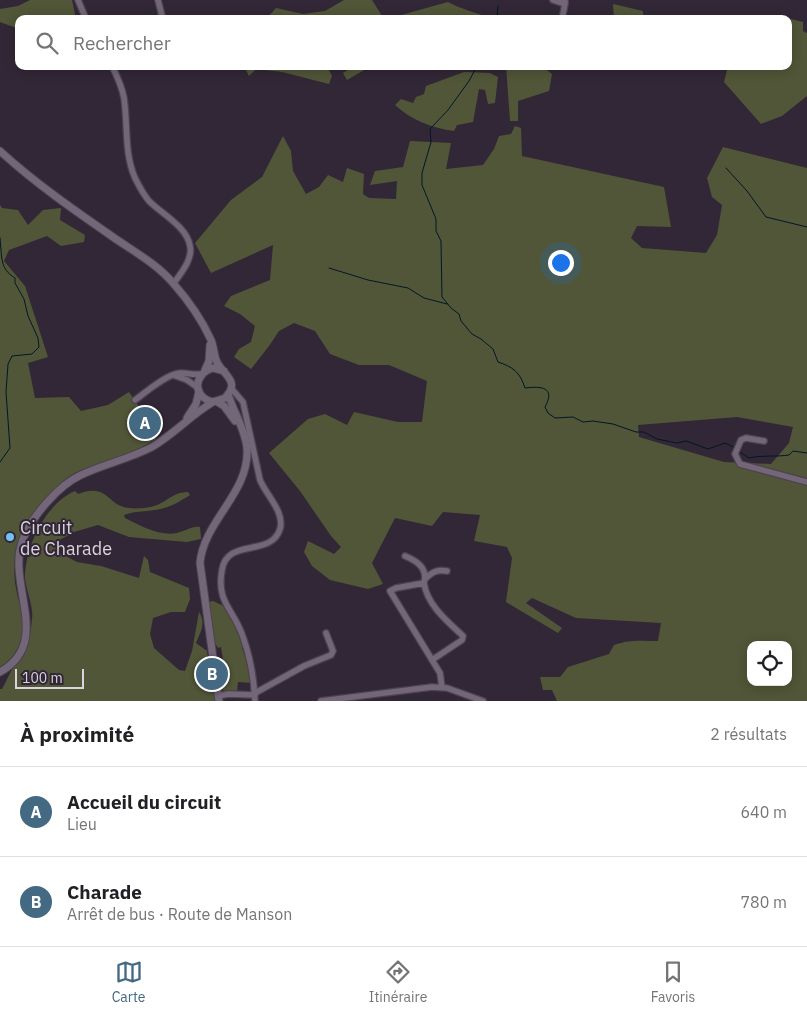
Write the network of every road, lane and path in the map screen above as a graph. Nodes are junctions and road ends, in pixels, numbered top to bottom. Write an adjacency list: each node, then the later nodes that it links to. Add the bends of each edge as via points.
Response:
1 (78, 0): 5 (street)
2 (158, 0): 6 (street)
3 (553, 0): 4 (street)
4 (565, 2): 7 (street)
5 (84, 15)
6 (162, 15)
7 (563, 15)
8 (114, 70): 10 (street, via 124,97 128,150 135,177 146,196 190,243 188,261)
9 (0, 151): 10 (street, via 47,190)
10 (174, 283): 11 (street)
11 (209, 335): 12 (street, via 217,363); 13 (street, via 208,364)
12 (224, 371): 13 (street, via 213,368); 16 (street, via 230,378)
13 (203, 372): 14 (street); 15 (street)
14 (171, 375): 15 (street, via 187,380); 17 (street)
15 (198, 389): 18 (street, via 206,399); 19 (street, via 196,404)
16 (230, 391): 18 (street, via 225,398); 20 (street, via 232,406); 30 (street, via 242,401 260,480 281,524 278,535 271,542 234,552 222,568 222,598 243,636 253,670)
17 (135, 400)
18 (215, 402): 19 (street, via 202,408); 20 (street, via 229,413)
19 (176, 430): 28 (street, via 140,453 75,478 35,518 23,538 19,558 27,618 26,637 18,656)
20 (245, 439): 31 (street, via 247,461 241,482 201,552 201,577)
21 (764, 440): 22 (street, via 740,440 735,454 740,464)
22 (807, 482)
23 (405, 556): 25 (street, via 420,564)
24 (447, 570): 25 (street, via 431,573)
25 (425, 581): 27 (street, via 425,589 432,602 444,619 463,636 462,640); 27 (street, via 390,591)
26 (326, 633): 30 (street, via 333,651 331,655 304,666)
27 (432, 660): 29 (street, via 440,673)
28 (0, 672)
29 (442, 687): 32 (street); 33 (street)
30 (255, 697): 31 (street, via 228,694)
31 (219, 698)
32 (321, 701)
33 (483, 701)

